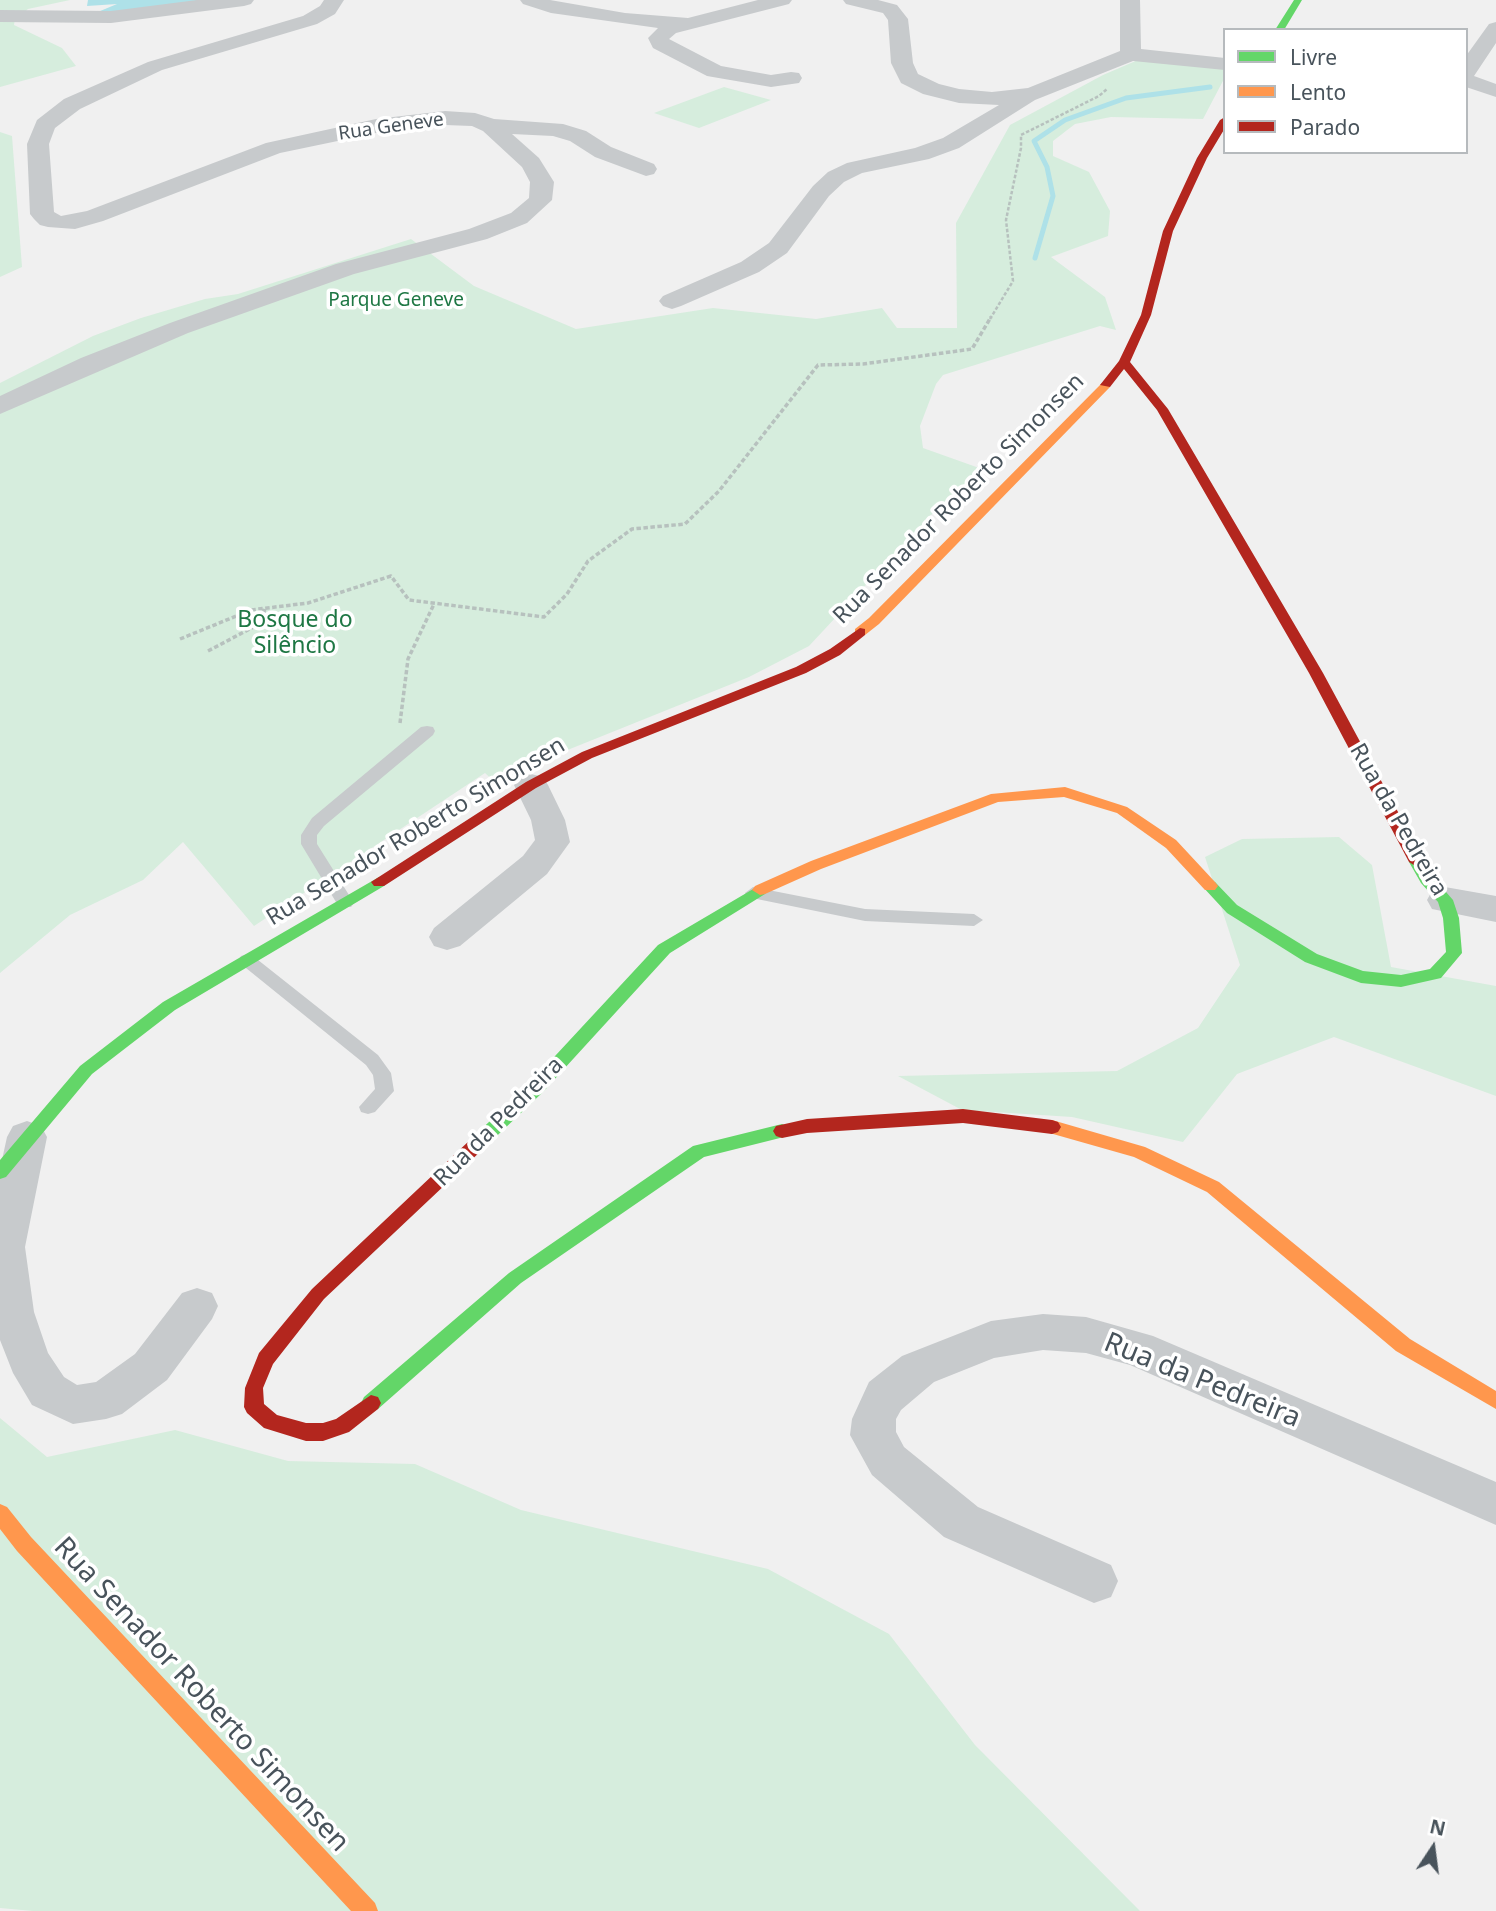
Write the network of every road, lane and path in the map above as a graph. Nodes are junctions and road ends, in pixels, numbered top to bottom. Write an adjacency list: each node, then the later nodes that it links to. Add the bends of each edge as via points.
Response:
1 (244, 0): 8 (street, via 111,17)
2 (334, 0): 21 (street, Rua Geneve, via 328,10 310,20 155,66 72,104 45,125 38,144 42,214 61,223 95,216 274,148 376,126 445,118)
3 (530, 0): 9 (street, via 625,19)
4 (782, 0): 9 (street)
5 (853, 0): 19 (street, via 890,9 898,19 902,63 909,78 959,96 992,99)
6 (1130, 0): 12 (street)
7 (1298, 0): 10 (street)
8 (0, 16)
9 (689, 24): 15 (street, via 662,33 660,44 715,71 771,81)
10 (1280, 28)
11 (1496, 28): 14 (street)
12 (1131, 54): 13 (street); 19 (street)
13 (1223, 64)
14 (1468, 69)
15 (791, 78)
16 (1468, 81): 18 (street)
17 (1115, 82): 26 (path, via 1099,96 1021,135 1006,219 1013,281 972,349 863,364 818,365 719,491 685,524 632,529 587,561 567,594 544,617)
18 (1496, 91)
19 (1032, 94): 23 (street, via 951,143 836,177 778,248 750,268)
20 (1223, 123): 24 (street, Rua Senador Roberto Simonsen, via 1168,231 1146,315)
21 (491, 126): 22 (street, via 555,129); 25 (street, via 531,163 542,183 540,200 519,218 478,234 345,270 179,328)
22 (646, 169)
23 (672, 300)
24 (1124, 362): 31 (street, Rua Senador Roberto Simonsen, via 1098,395 874,621 835,652 802,670 587,755); 33 (street, Rua da Pedreira, via 1162,409 1212,492 1426,878)
25 (0, 406)
26 (434, 604): 27 (path, via 409,600 391,576 308,603); 30 (path, via 408,659 400,724)
27 (265, 608): 28 (path); 29 (path, via 261,623)
28 (180, 639)
29 (208, 651)
30 (427, 731): 34 (lane, via 318,822 309,835 309,844)
31 (531, 785): 34 (street, Rua Senador Roberto Simonsen); 37 (street, via 553,842 535,865)
32 (753, 893): 33 (street, Rua da Pedreira, via 996,797 1065,792 1122,810 1171,844 1231,909 1311,958 1361,977 1401,981 1435,974 1454,953); 36 (lane, via 865,915); 43 (street, Rua da Pedreira, via 664,949 537,1088 318,1294 266,1359 254,1388 254,1407 271,1422 306,1432 342,1426 514,1278 699,1151 807,1126 963,1116 1063,1130 1139,1152 1213,1187 1404,1345)
33 (1445, 900): 35 (street)
34 (345, 903): 38 (street, Rua Senador Roberto Simonsen)
35 (1496, 909)
36 (974, 920)
37 (447, 937)
38 (247, 960): 39 (lane, via 372,1060 382,1073 385,1091); 40 (street, Rua Senador Roberto Simonsen, via 169,1006 86,1070)
39 (368, 1107)
40 (27, 1137): 41 (street, Rua Senador Roberto Simonsen); 42 (street, via 4,1247 13,1312 28,1360 48,1391 73,1405 106,1400 150,1367)
41 (0, 1172)
42 (197, 1306)
43 (1496, 1401)
44 (1496, 1504): 46 (street, Rua da Pedreira, via 1138,1349 1086,1335 1043,1332 991,1340 918,1369 885,1396 873,1419 873,1435 888,1461 961,1522)
45 (0, 1513): 47 (street, Rua Senador Roberto Simonsen)
46 (1094, 1581)
47 (367, 1911)

